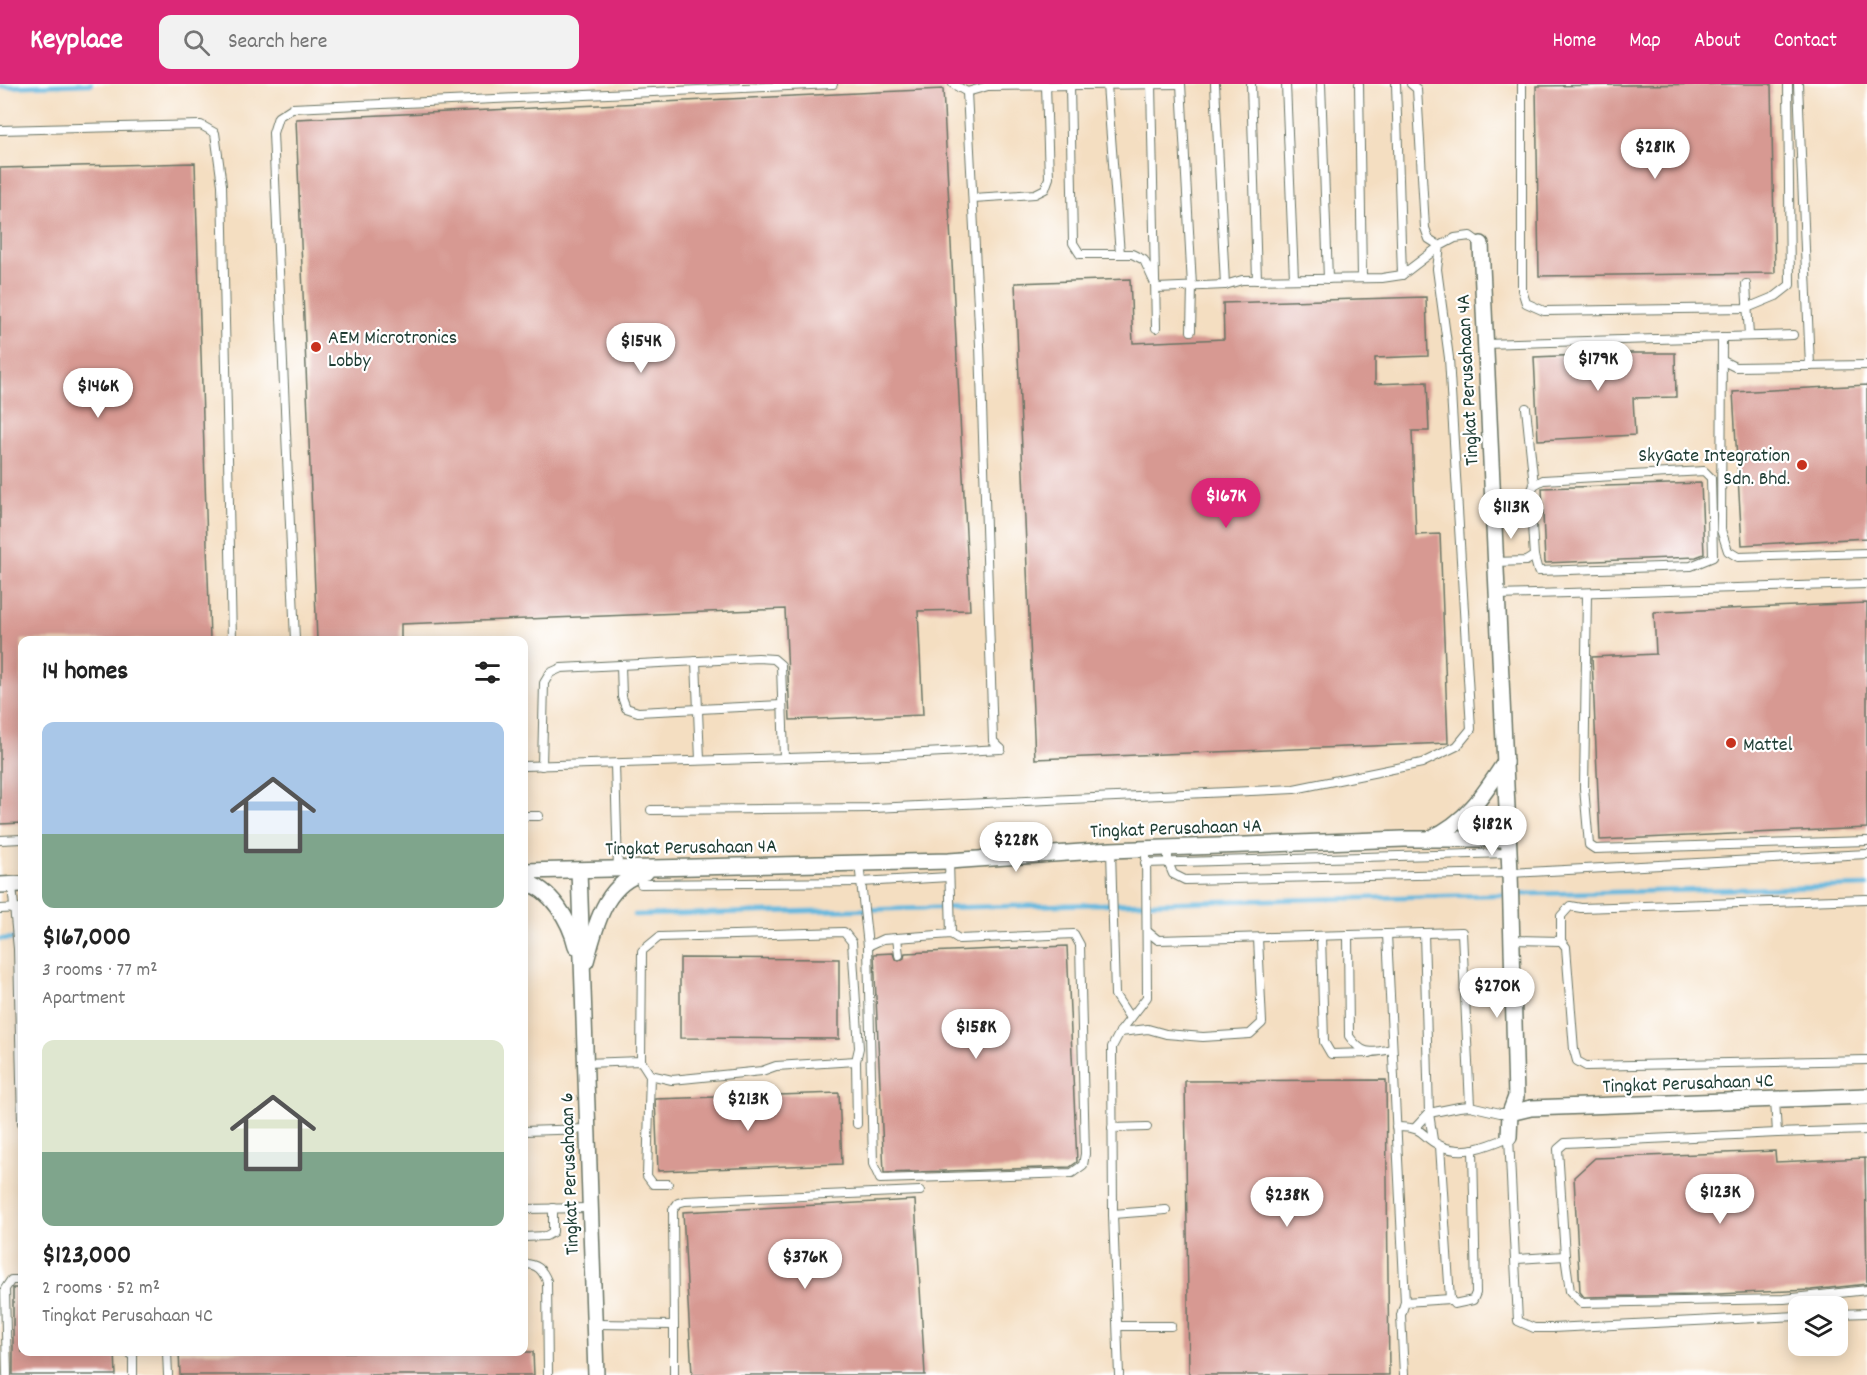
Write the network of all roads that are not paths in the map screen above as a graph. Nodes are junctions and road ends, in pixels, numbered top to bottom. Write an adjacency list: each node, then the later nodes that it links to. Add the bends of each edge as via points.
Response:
1 (833, 84): 52 (lane, via 292,108 278,117 273,133)
2 (952, 84): 18 (lane)
3 (1151, 84): 4 (lane); 17 (lane); 32 (lane)
4 (1181, 84): 31 (lane)
5 (1215, 84): 30 (lane)
6 (1251, 84): 28 (lane)
7 (1286, 84): 26 (lane)
8 (1321, 84): 27 (lane)
9 (1359, 84): 25 (lane)
10 (1396, 84): 24 (lane)
11 (1411, 84): 22 (lane, via 1417,90 1425,228 1429,239)
12 (1522, 84): 33 (lane, via 1522,290 1526,303 1544,310)
13 (1788, 84): 33 (lane, via 1790,285)
14 (1798, 84): 42 (lane)
15 (1046, 85): 16 (lane); 18 (lane, via 988,86); 20 (lane, via 1049,178 1045,189 1035,194)
16 (1070, 85): 17 (lane); 23 (lane, via 1073,243 1080,254)
17 (1107, 85): 23 (lane)
18 (967, 92): 20 (lane)
19 (0, 130): 51 (lane, via 201,125 215,134 222,185)
20 (973, 198): 57 (lane, via 993,741 1001,749)
21 (1481, 244): 22 (lane, via 1470,236); 39 (street, Tingkat Perusahaan 4A)
22 (1440, 246): 24 (lane); 63 (lane, via 1437,269 1449,358 1471,729 1457,746 1422,763 1294,789 873,808)
23 (1120, 254): 32 (lane, via 1144,260)
24 (1402, 275): 25 (lane)
25 (1362, 278): 27 (lane)
26 (1294, 279): 27 (lane); 28 (lane)
27 (1328, 279)
28 (1257, 280): 30 (lane)
29 (1746, 284): 33 (lane)
30 (1225, 285): 31 (lane)
31 (1192, 286): 32 (lane); 35 (lane)
32 (1157, 288): 34 (lane)
33 (1748, 308): 37 (lane)
34 (1156, 328)
35 (1191, 331)
36 (1793, 335): 37 (lane)
37 (1749, 336): 38 (lane)
38 (1722, 337): 39 (lane); 40 (lane)
39 (1485, 344): 47 (street, Tingkat Perusahaan 4A)
40 (1723, 361): 42 (lane, via 1735,367); 45 (lane, via 1721,530 1728,551 1738,557)
41 (1867, 365): 42 (lane)
42 (1810, 366)
43 (1526, 408): 44 (lane)
44 (1534, 485): 46 (lane, via 1530,494); 46 (lane, via 1543,480 1704,471 1711,478 1713,557 1691,566 1539,571)
45 (1867, 553)
46 (1534, 556): 47 (lane, via 1526,561)
47 (1496, 562): 50 (street, Tingkat Perusahaan 4A)
48 (1867, 584): 49 (lane)
49 (1587, 593): 50 (lane); 69 (lane, via 1584,788 1589,845 1595,849)
50 (1497, 595): 59 (street, Tingkat Perusahaan 4A)
51 (232, 636)
52 (295, 636)
53 (696, 661): 54 (lane); 55 (lane, via 774,659 781,665); 56 (lane)
54 (621, 665): 56 (lane, via 626,708 638,712); 62 (lane, via 561,668 550,673 544,683)
55 (782, 705): 56 (lane); 57 (lane)
56 (697, 707): 58 (lane)
57 (784, 758): 58 (lane)
58 (700, 760): 60 (lane)
59 (1505, 762): 67 (street, via 1473,807 1454,826 1432,838); 70 (street, Tingkat Perusahaan 4A)
60 (615, 764): 62 (lane); 79 (lane)
61 (528, 766): 62 (lane)
62 (542, 766)
63 (651, 810)
64 (528, 816): 65 (lane)
65 (539, 816)
66 (18, 839): 68 (lane)
67 (1404, 839): 70 (street, Tingkat Perusahaan 4A); 73 (street, Tingkat Perusahaan 4A)
68 (0, 840)
69 (1867, 841)
70 (1508, 846): 73 (lane); 82 (street, Tingkat Perusahaan 4A)
71 (1111, 850): 74 (street, Tingkat Perusahaan 4A); 75 (street, Tingkat Perusahaan 4A); 107 (lane, via 1115,995)
72 (1867, 854): 82 (lane)
73 (1168, 855): 74 (street, Tingkat Perusahaan 4A); 82 (lane, via 1173,874 1185,880)
74 (1146, 856): 93 (lane)
75 (949, 861): 76 (street, Tingkat Perusahaan 4A); 83 (lane)
76 (859, 863): 77 (street, Tingkat Perusahaan 4A); 85 (lane)
77 (823, 864): 78 (street, Tingkat Perusahaan 4A); 84 (lane)
78 (672, 868): 79 (street, Tingkat Perusahaan 4A); 87 (lane); 106 (street, Tingkat Perusahaan 6, via 637,874 615,890 598,914)
79 (618, 869): 80 (street, Tingkat Perusahaan 4A)
80 (579, 870): 81 (street, Tingkat Perusahaan 4A); 106 (street, Tingkat Perusahaan 6)
81 (528, 872)
82 (1509, 873): 101 (street, Tingkat Perusahaan 4A)
83 (949, 877): 85 (lane); 95 (lane)
84 (824, 882): 85 (lane); 87 (lane)
85 (861, 882): 103 (lane)
86 (641, 884): 87 (lane)
87 (678, 884)
88 (12, 885): 92 (lane)
89 (528, 885): 106 (street, Tingkat Perusahaan 6, via 549,898 564,915)
90 (1867, 899): 102 (lane, via 1570,906 1561,916)
91 (0, 909): 92 (lane)
92 (18, 909): 104 (lane)
93 (1148, 933): 100 (lane, via 1158,940); 107 (lane, via 1147,997)
94 (1424, 933): 96 (lane); 118 (lane, via 1462,932); 119 (lane)
95 (951, 934): 99 (lane); 103 (lane, via 959,939 1074,934 1080,945 1084,1154 1083,1166 1072,1173 880,1179 873,1164)
96 (1387, 934): 97 (lane); 109 (lane)
97 (1348, 935): 98 (lane); 110 (lane, via 1349,1036 1358,1049)
98 (1321, 936): 100 (lane); 110 (lane, via 1324,1042 1331,1054)
99 (897, 938): 103 (lane); 105 (lane)
100 (1258, 938): 108 (lane, via 1262,1023 1250,1034 1203,1037 1148,1029)
101 (1512, 940): 102 (lane); 120 (street, Tingkat Perusahaan 4A, via 1516,1097)
102 (1561, 941): 111 (lane, via 1566,947 1574,1050 1577,1061 1586,1066)
103 (868, 946)
104 (18, 949)
105 (899, 955)
106 (582, 972): 114 (street, Tingkat Perusahaan 6)
107 (1130, 1018): 108 (lane)
108 (1120, 1032): 125 (lane, via 1112,1047)
109 (1392, 1049): 110 (lane); 123 (lane)
110 (1370, 1053)
111 (1867, 1060)
112 (641, 1061): 113 (lane, via 642,951 659,937 844,932 852,942 859,1048); 114 (lane); 115 (lane)
113 (856, 1061): 115 (lane, via 776,1066 762,1071 672,1080); 121 (lane)
114 (585, 1063): 126 (street, Tingkat Perusahaan 6)
115 (650, 1075): 134 (lane, via 647,1176 653,1184)
116 (1867, 1096): 117 (street, Tingkat Perusahaan 4C)
117 (1775, 1100): 120 (street, Tingkat Perusahaan 4C, via 1531,1108); 129 (lane)
118 (1470, 1106): 119 (lane); 120 (lane)
119 (1429, 1113): 124 (lane); 131 (lane)
120 (1510, 1113): 130 (street, Tingkat Perusahaan 4A)
121 (857, 1124)
122 (1147, 1127): 125 (lane)
123 (1396, 1127): 124 (lane); 148 (lane)
124 (1416, 1127): 131 (lane)
125 (1112, 1128): 140 (lane)
126 (587, 1129): 128 (lane); 137 (street, Tingkat Perusahaan 6)
127 (1867, 1130): 129 (lane)
128 (528, 1133)
129 (1777, 1133): 142 (lane, via 1565,1143 1558,1149)
130 (1509, 1137): 133 (lane); 143 (lane)
131 (1433, 1140): 132 (lane)
132 (1440, 1146): 133 (lane); 147 (lane)
133 (1473, 1149): 147 (lane, via 1476,1293 1473,1300 1454,1304)
134 (668, 1184)
135 (920, 1191): 153 (lane, via 678,1203 673,1210)
136 (553, 1208): 137 (lane); 138 (lane); 141 (lane, via 553,1232)
137 (590, 1208): 152 (street, Tingkat Perusahaan 6)
138 (528, 1209)
139 (1166, 1210): 140 (lane)
140 (1113, 1214): 154 (lane)
141 (528, 1236)
142 (1565, 1256): 143 (lane); 146 (lane, via 1570,1291 1582,1303 1784,1299)
143 (1517, 1260): 151 (lane, via 1518,1321 1534,1328)
144 (528, 1264): 161 (lane, via 543,1271 547,1281)
145 (18, 1280): 158 (lane, via 11,1280 5,1289)
146 (1867, 1290)
147 (1450, 1299): 148 (lane)
148 (1405, 1302): 165 (lane, via 1401,1315)
149 (1867, 1313): 150 (lane)
150 (1848, 1314)
151 (1788, 1316)
152 (594, 1324): 153 (lane); 162 (street, Tingkat Perusahaan 6)
153 (674, 1325): 163 (lane)
154 (1119, 1326): 155 (lane); 164 (lane)
155 (1171, 1326)
156 (133, 1356): 159 (lane)
157 (167, 1356): 160 (lane)
158 (7, 1375)
159 (133, 1375)
160 (168, 1375)
161 (548, 1375)
162 (596, 1375)
163 (674, 1375)
164 (1119, 1375)
165 (1404, 1375)

